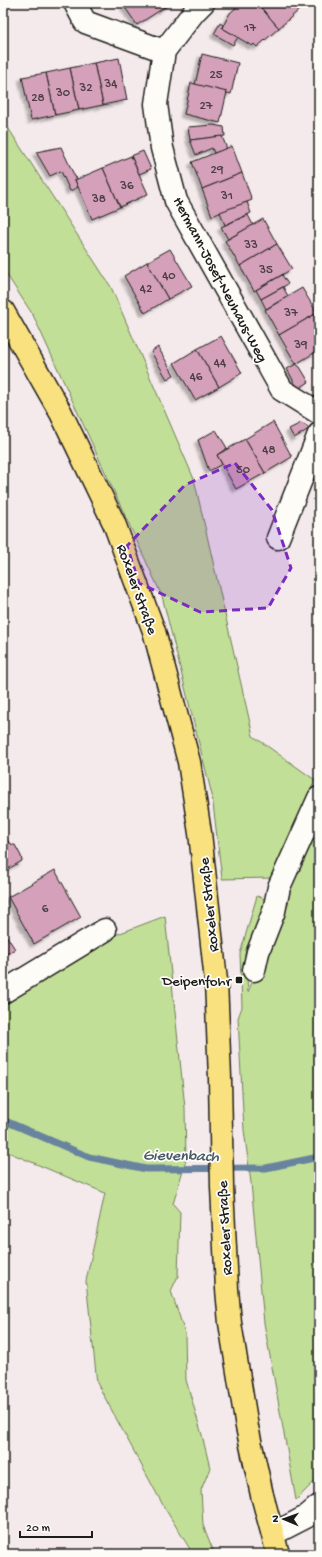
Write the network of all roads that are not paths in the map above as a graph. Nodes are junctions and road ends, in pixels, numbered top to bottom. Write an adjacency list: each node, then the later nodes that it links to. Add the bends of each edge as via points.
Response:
1 (75, 3): 3 (street, via 85,22)
2 (203, 3): 3 (street, Hermann-Josef-Neuhaus-Weg)
3 (164, 51): 5 (street, Hermann-Josef-Neuhaus-Weg, via 156,104 162,148 176,201 282,390)
4 (3, 311): 13 (main road, Roxeler Straße, via 61,413 114,523 154,631 189,762 200,833 216,980 222,1187 230,1323 247,1427)
5 (319, 413)
6 (319, 434): 7 (street)
7 (278, 538)
8 (319, 798): 10 (street, via 279,887 274,911)
9 (106, 930): 11 (street)
10 (254, 970)
11 (3, 992)
12 (319, 1506): 13 (street, Roxeler Straße)
13 (276, 1544)

